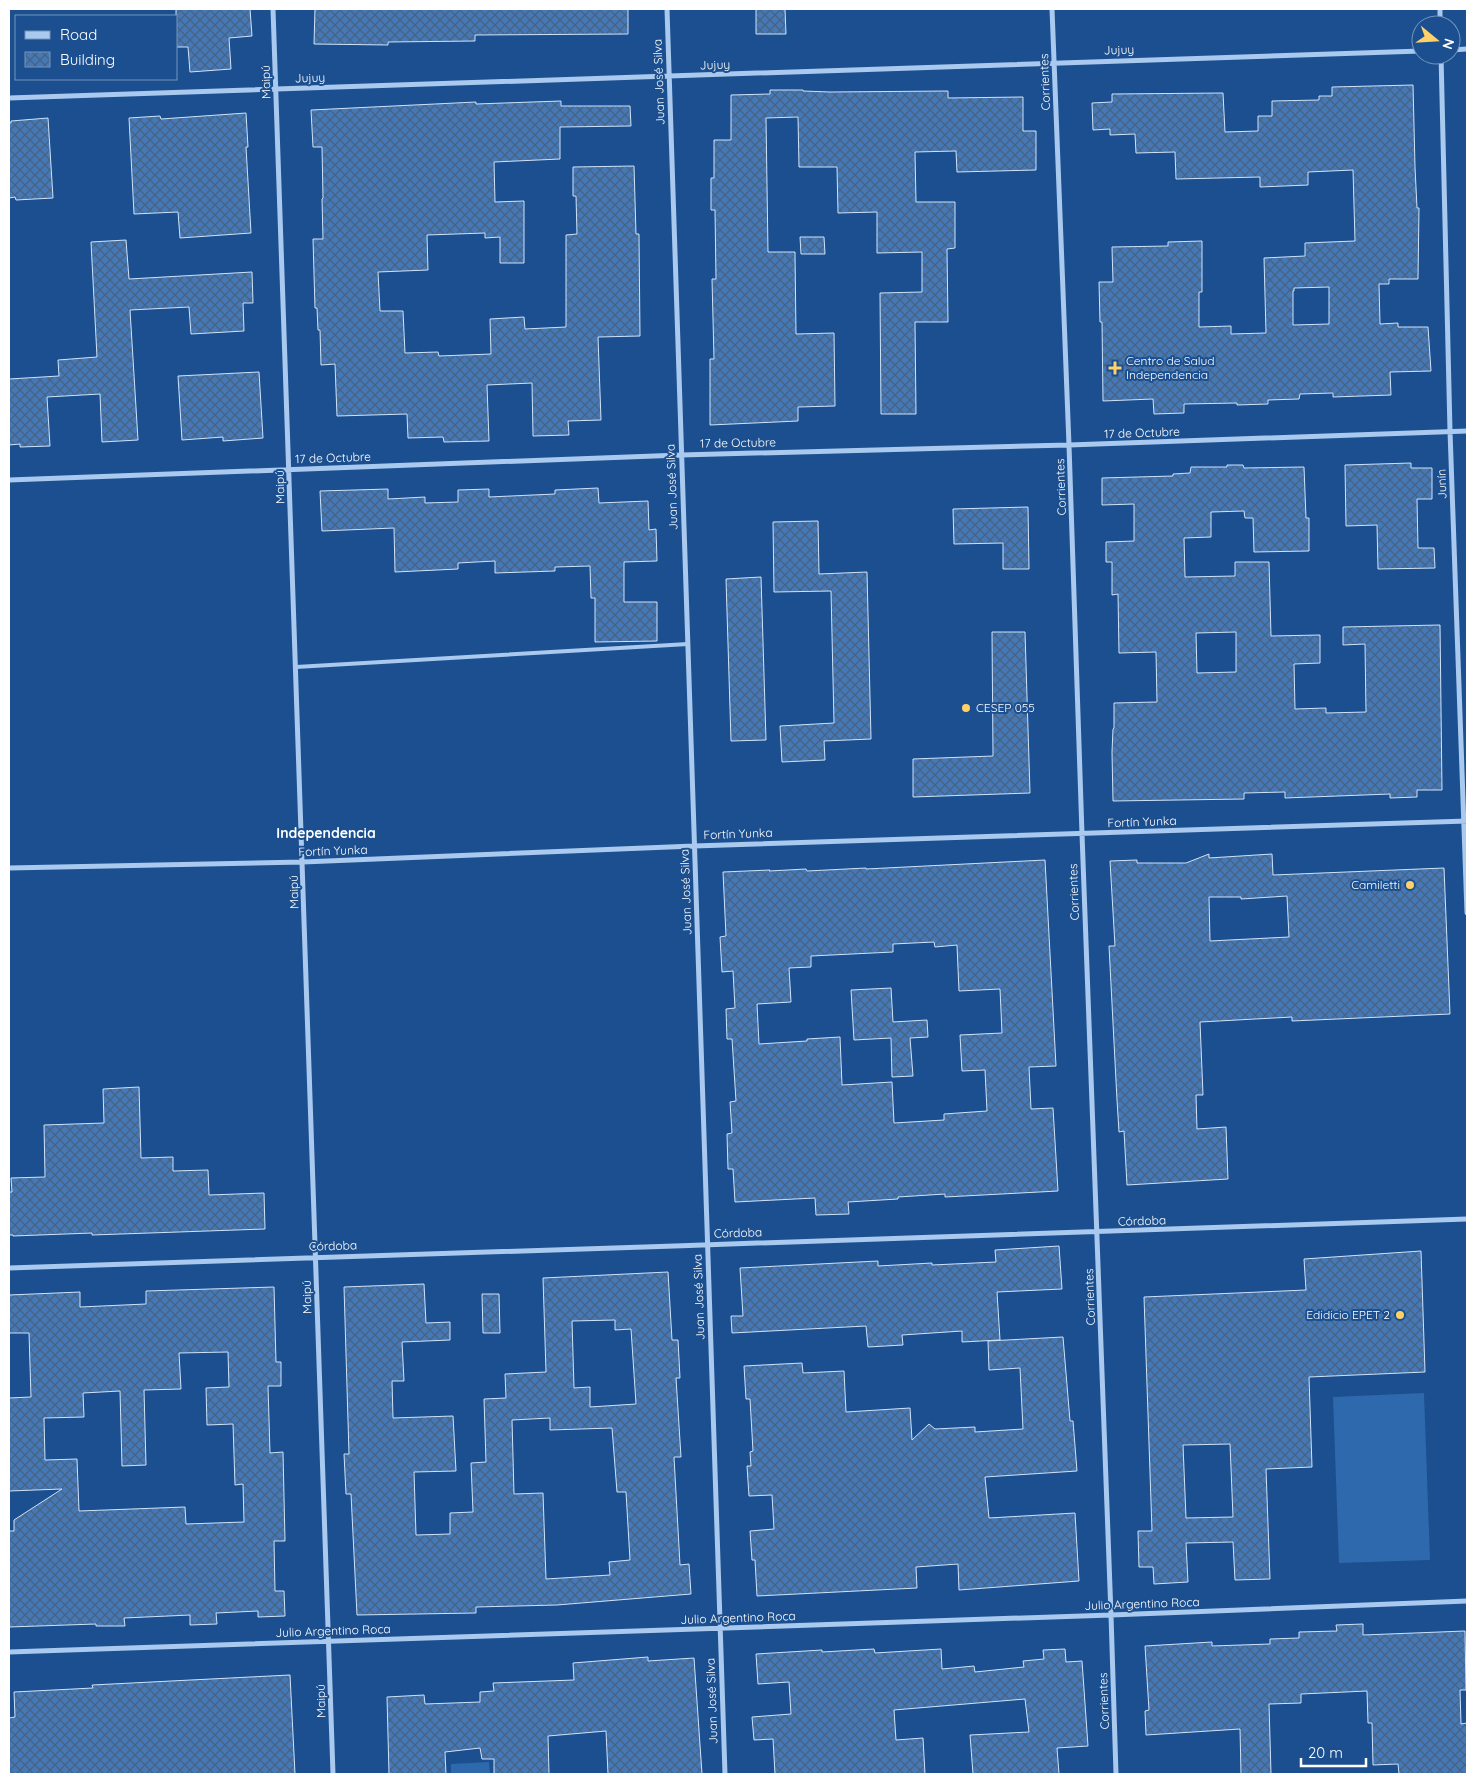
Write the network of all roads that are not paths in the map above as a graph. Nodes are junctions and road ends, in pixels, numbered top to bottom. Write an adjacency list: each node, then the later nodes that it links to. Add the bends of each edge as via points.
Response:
1 (273, 9): 8 (street, Maipú)
2 (667, 9): 7 (street, Juan José Silva)
3 (1052, 9): 5 (street, Corrientes)
4 (1411, 51): 5 (street, Jujuy)
5 (1054, 63): 7 (street, Jujuy); 12 (street, Corrientes)
6 (1441, 65): 10 (street, Junín)
7 (669, 76): 8 (street, Jujuy); 13 (street, Juan José Silva)
8 (276, 89): 9 (street, Jujuy); 14 (street, Maipú)
9 (9, 98)
10 (1450, 431): 11 (street, 17 de Octubre); 12 (street, 17 de Octubre); 18 (street, Junín)
11 (1467, 431)
12 (1069, 445): 13 (street, 17 de Octubre); 19 (street, Corrientes)
13 (681, 455): 14 (street, 17 de Octubre); 16 (street, Juan José Silva)
14 (289, 470): 15 (street, 17 de Octubre); 17 (street, Maipú)
15 (9, 480)
16 (688, 644): 17 (lane); 20 (street, Juan José Silva)
17 (296, 667): 21 (street, Maipú)
18 (1465, 821): 19 (street, Fortín Yunka); 23 (street, Junín)
19 (1082, 834): 20 (street, Fortín Yunka); 25 (street, Corrientes)
20 (694, 846): 21 (street, Fortín Yunka); 26 (street, Juan José Silva)
21 (302, 862): 22 (street, Fortín Yunka); 27 (street, Maipú)
22 (9, 868)
23 (1467, 913)
24 (1467, 1219): 25 (street, Córdoba)
25 (1097, 1233): 26 (street, Córdoba); 30 (street, Corrientes)
26 (707, 1244): 27 (street, Córdoba); 31 (street, Juan José Silva)
27 (316, 1257): 28 (street, Córdoba); 32 (street, Maipú)
28 (9, 1268)
29 (1467, 1601): 30 (street, Julio Argentino Roca)
30 (1111, 1615): 31 (street, Julio Argentino Roca); 36 (street, Corrientes)
31 (720, 1628): 32 (street, Julio Argentino Roca); 35 (street, Juan José Silva)
32 (329, 1641): 33 (street, Julio Argentino Roca); 34 (street, Maipú)
33 (9, 1652)
34 (333, 1774)
35 (725, 1774)
36 (1116, 1774)

